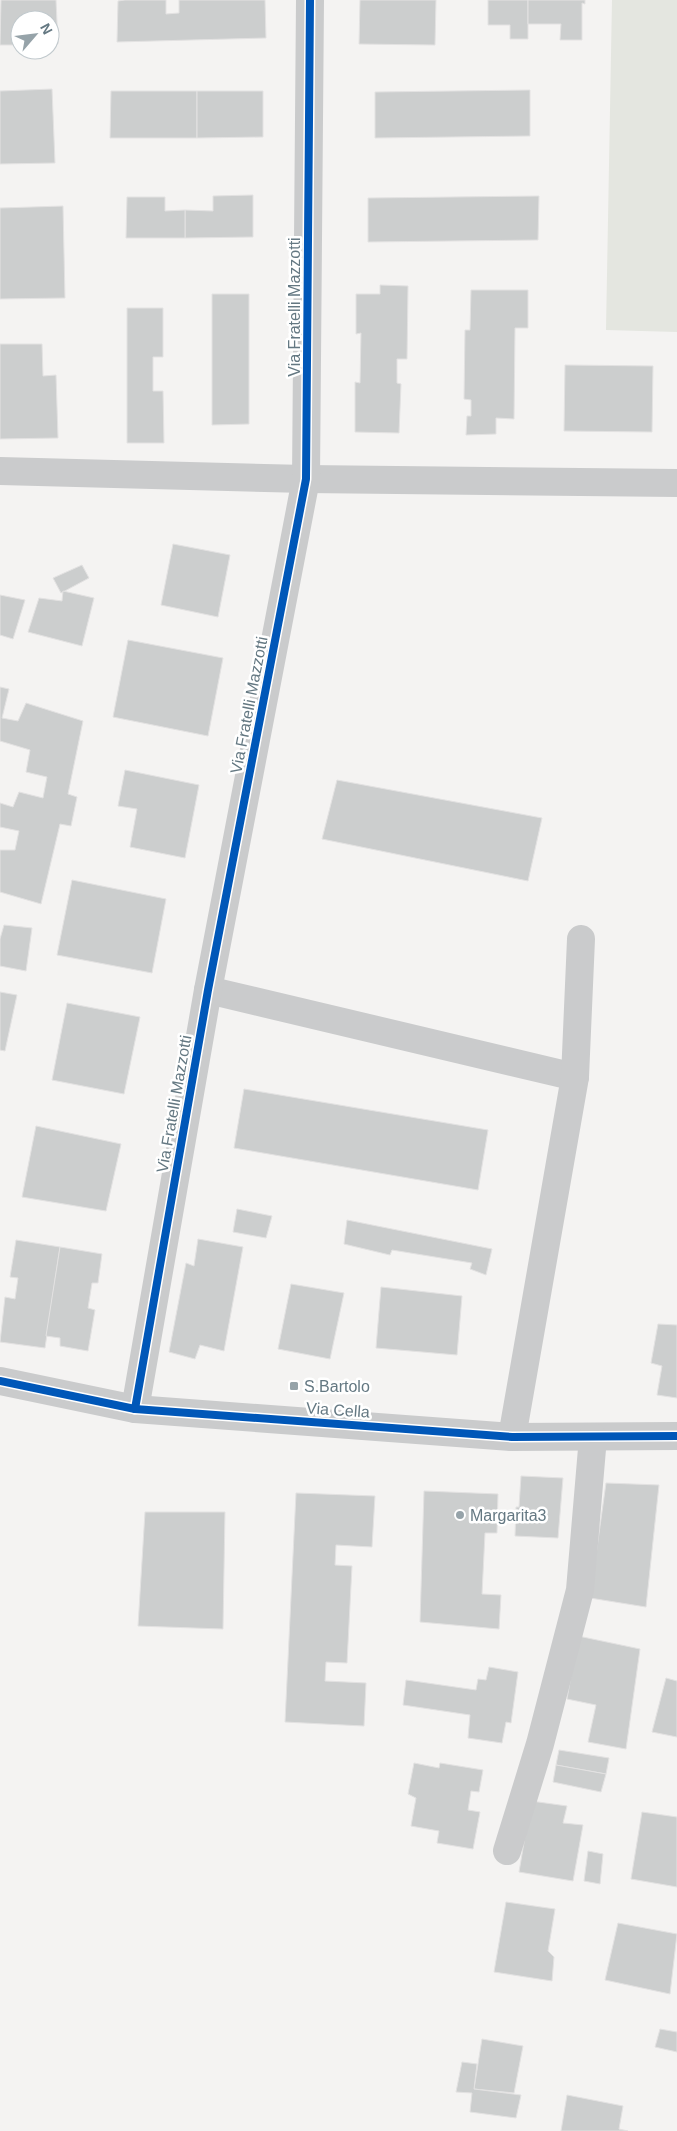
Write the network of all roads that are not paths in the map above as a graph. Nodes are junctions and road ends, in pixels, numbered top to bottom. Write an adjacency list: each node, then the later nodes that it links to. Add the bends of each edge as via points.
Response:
1 (310, 0): 3 (street, Via Fratelli Mazzotti)
2 (0, 471): 3 (street)
3 (306, 479): 4 (street); 6 (street, Via Fratelli Mazzotti)
4 (677, 483)
5 (581, 939): 7 (street)
6 (208, 990): 7 (street); 9 (street, Via Fratelli Mazzotti)
7 (575, 1076): 11 (street)
8 (0, 1382): 9 (street, Via Cella)
9 (135, 1409): 11 (street, Via Cella)
10 (677, 1436): 12 (street, Via Cella)
11 (512, 1437): 12 (street, Via Cella)
12 (593, 1437): 13 (street, via 580,1590 540,1744)
13 (507, 1851)

